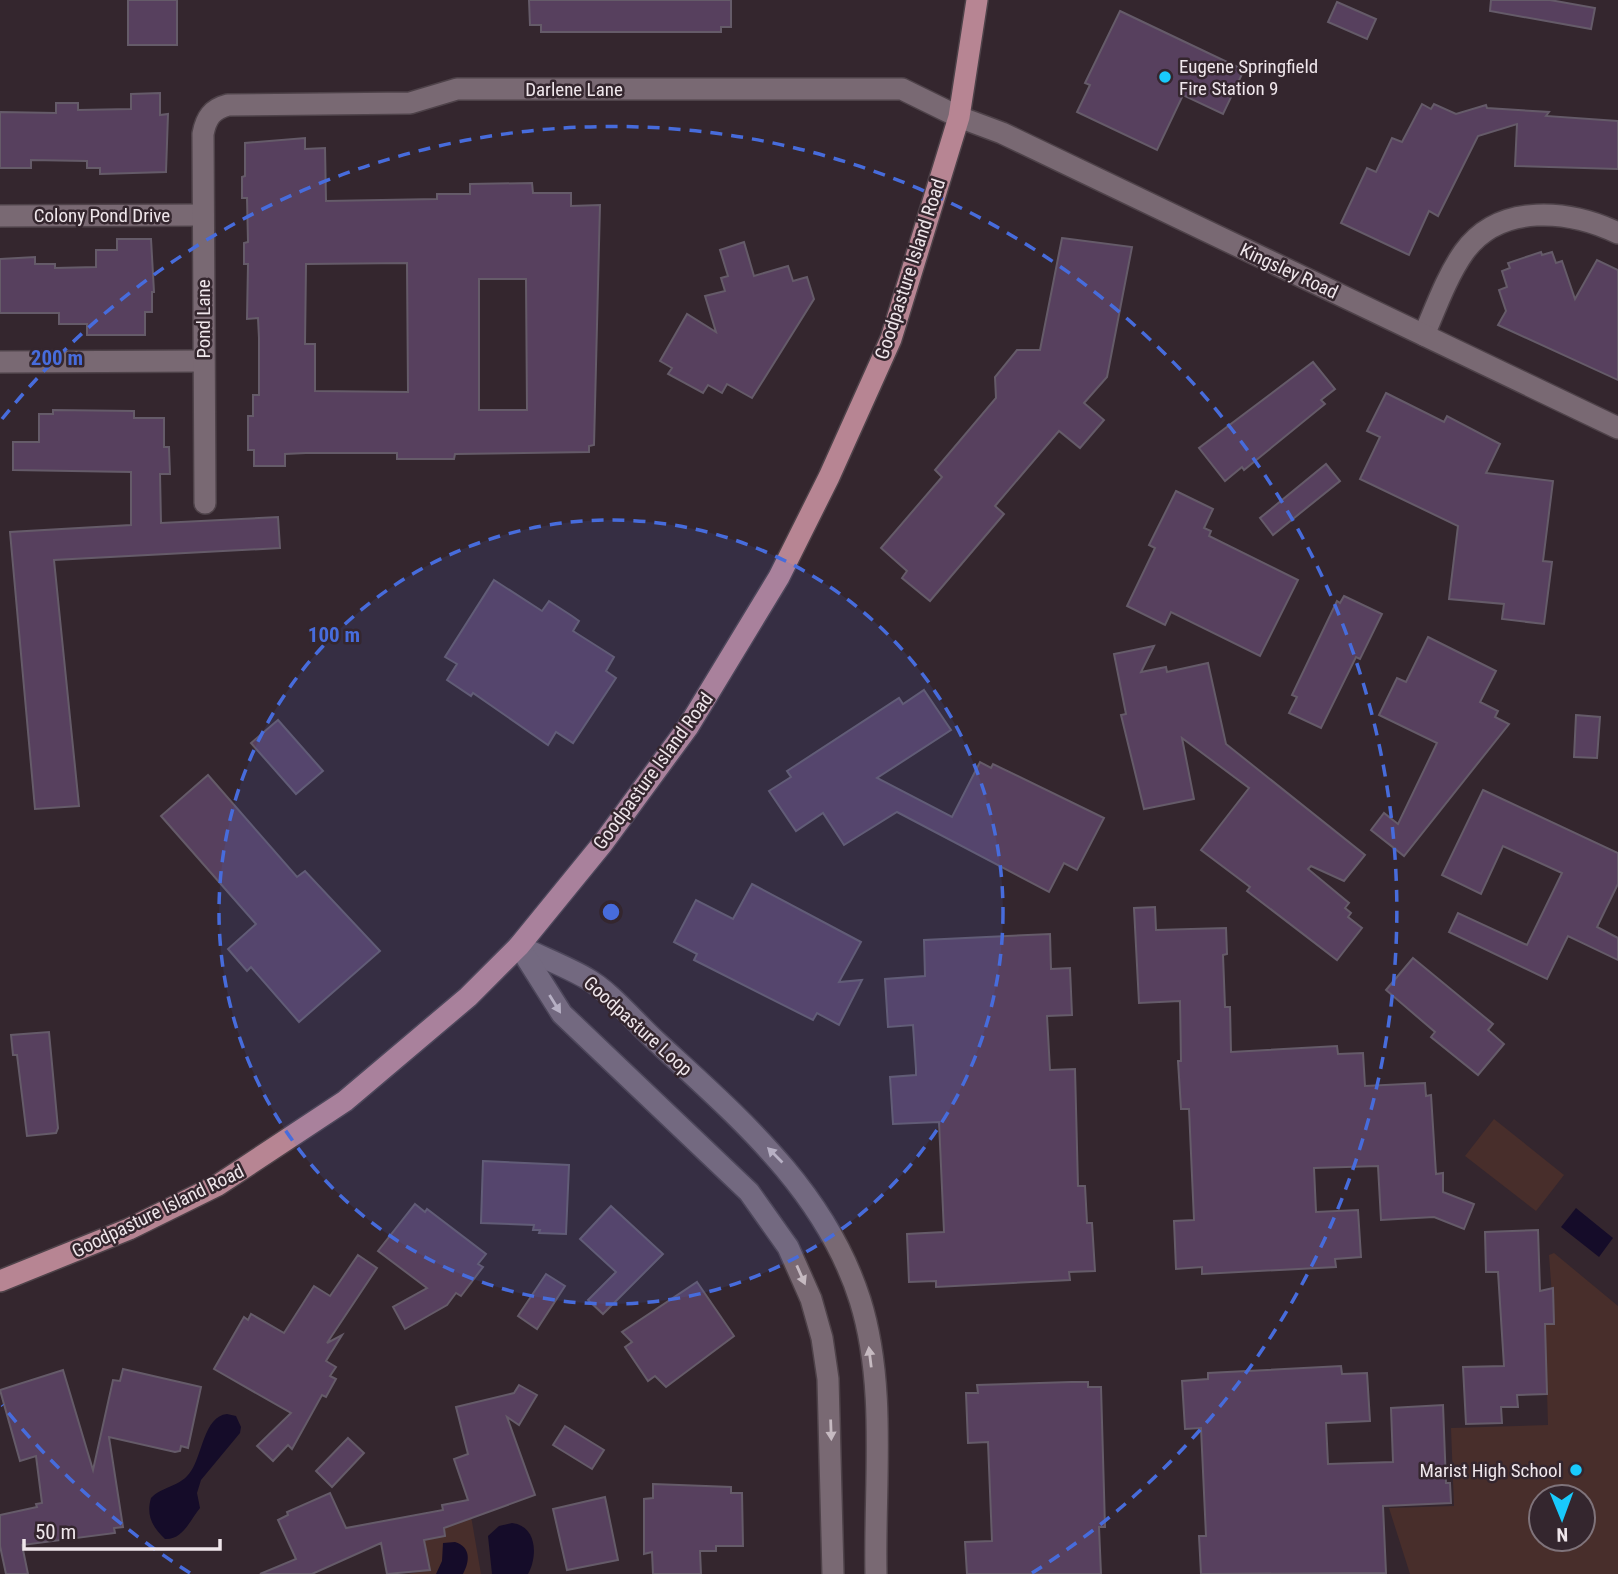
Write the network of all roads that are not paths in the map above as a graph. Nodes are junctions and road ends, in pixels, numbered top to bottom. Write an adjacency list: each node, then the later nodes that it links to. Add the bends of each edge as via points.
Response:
1 (977, 0): 2 (main road, Goodpasture Island Road)
2 (959, 117): 3 (street, Darlene Lane, via 902,89 457,89 410,103 228,105 211,113); 7 (street, Kingsley Road); 12 (main road, Goodpasture Island Road, via 891,339 779,577 688,727)
3 (203, 134): 4 (street, Pond Lane)
4 (203, 215): 5 (street, Colony Pond Drive); 8 (street, Pond Lane)
5 (0, 216)
6 (1618, 233): 7 (street, via 1572,215 1548,214 1508,220 1489,229 1461,257)
7 (1423, 335): 10 (street, Kingsley Road)
8 (203, 361): 9 (street); 11 (street, Pond Lane)
9 (0, 362)
10 (1618, 428)
11 (205, 503)
12 (519, 946): 13 (main road, Goodpasture Island Road, via 394,1063 276,1149 218,1185 129,1229); 14 (street, Goodpasture Loop, one-way to 14, via 562,1014 749,1192 794,1259 811,1299 828,1379); 15 (street, Goodpasture Loop, one-way to 12, via 875,1394 870,1354 860,1302 830,1232 787,1167 728,1107 588,979)
13 (0, 1281)
14 (833, 1574)
15 (876, 1574)

